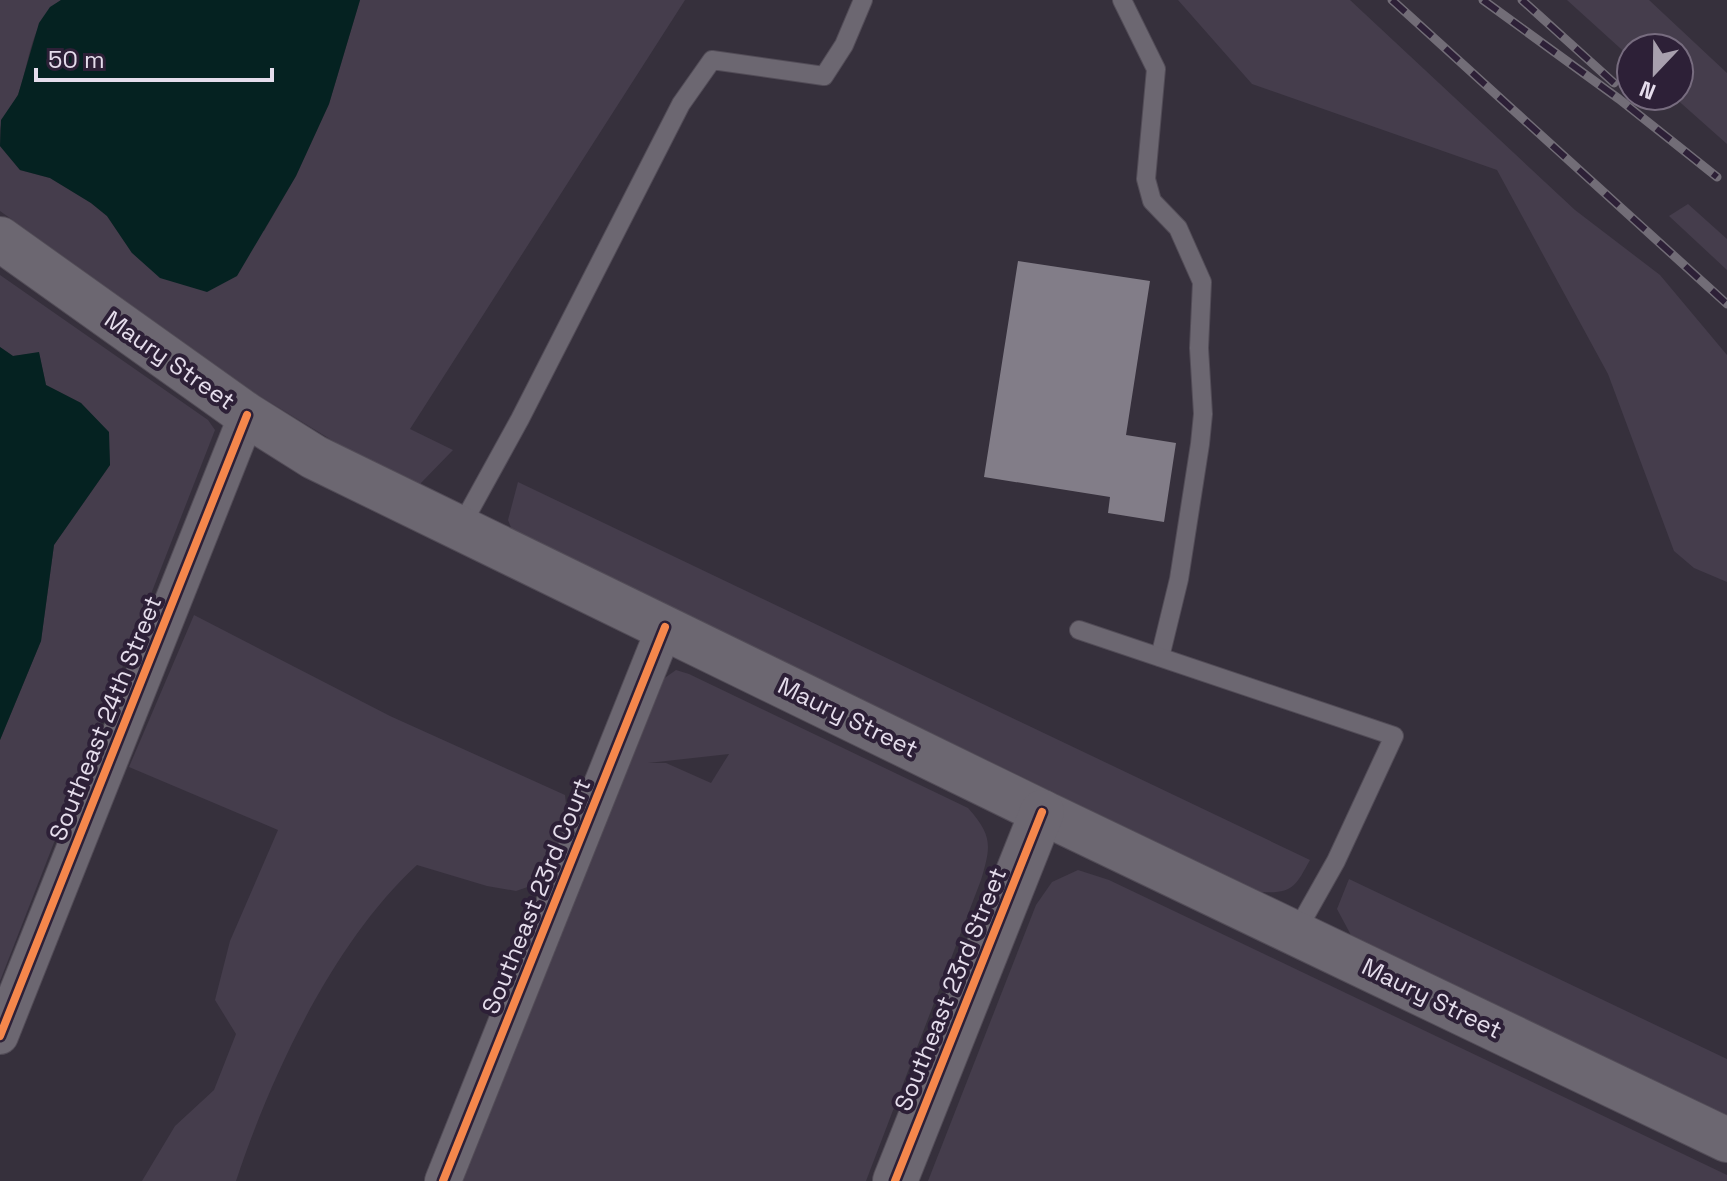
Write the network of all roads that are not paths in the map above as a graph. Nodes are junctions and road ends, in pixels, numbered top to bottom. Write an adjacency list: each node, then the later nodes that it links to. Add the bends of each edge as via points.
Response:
1 (863, 0): 5 (lane, via 824,76 712,60 681,104)
2 (1122, 0): 8 (lane, via 1156,69 1146,179 1152,201 1178,228 1202,282 1200,444 1179,579)
3 (0, 239): 4 (main road, Maury Street)
4 (247, 415): 5 (main road, Maury Street, via 314,457); 11 (street, Southeast 24th Street)
5 (460, 528): 6 (main road, Maury Street)
6 (665, 627): 9 (main road, Maury Street); 13 (street, Southeast 23rd Court)
7 (1079, 630): 8 (lane)
8 (1160, 657): 10 (lane, via 1394,736 1336,861)
9 (1042, 812): 10 (main road, Maury Street); 14 (main road, Southeast 23rd Street)
10 (1296, 932): 12 (main road, Maury Street)
11 (0, 1036)
12 (1727, 1140)
13 (443, 1181)
14 (895, 1181)

